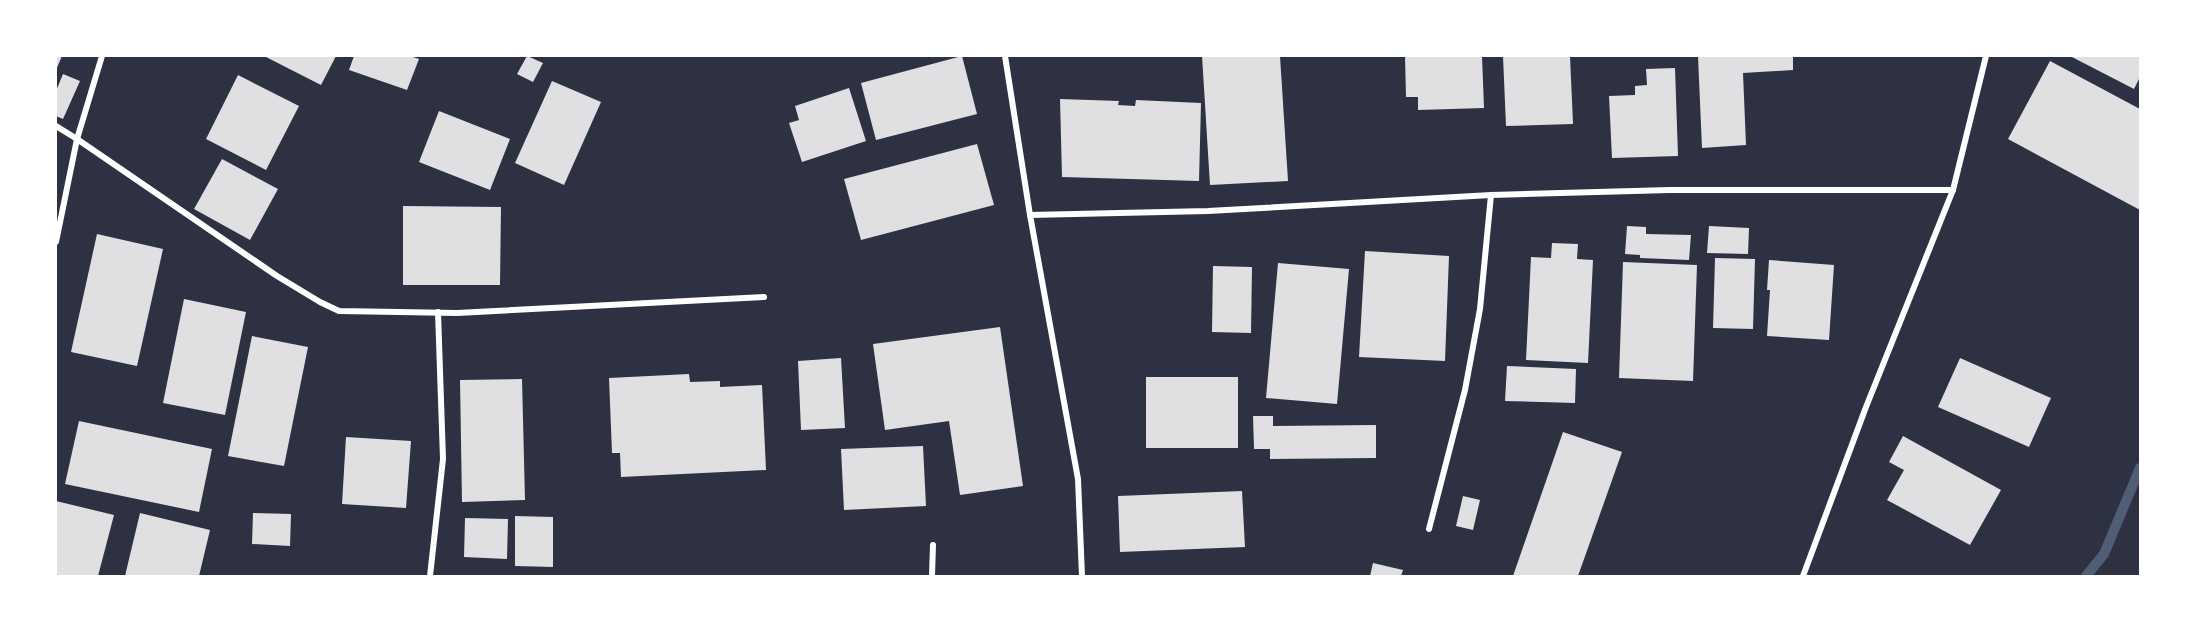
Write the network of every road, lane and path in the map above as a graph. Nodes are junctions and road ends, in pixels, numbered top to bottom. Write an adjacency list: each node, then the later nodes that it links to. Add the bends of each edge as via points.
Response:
1 (102, 56): 5 (street)
2 (1005, 56): 8 (street)
3 (1986, 56): 6 (street)
4 (56, 126): 5 (street)
5 (77, 138): 9 (street); 11 (street, via 320,302 339,311)
6 (1953, 190): 7 (street, via 1670,190); 17 (street)
7 (1491, 195): 8 (street, via 1208,211); 12 (street, via 1480,309 1465,390)
8 (1030, 215): 16 (street, via 1078,479)
9 (56, 242)
10 (764, 297): 11 (street)
11 (438, 312): 14 (street, via 442,459)
12 (1429, 529)
13 (933, 545): 15 (street)
14 (430, 576)
15 (932, 576)
16 (1082, 576)
17 (1803, 576)

